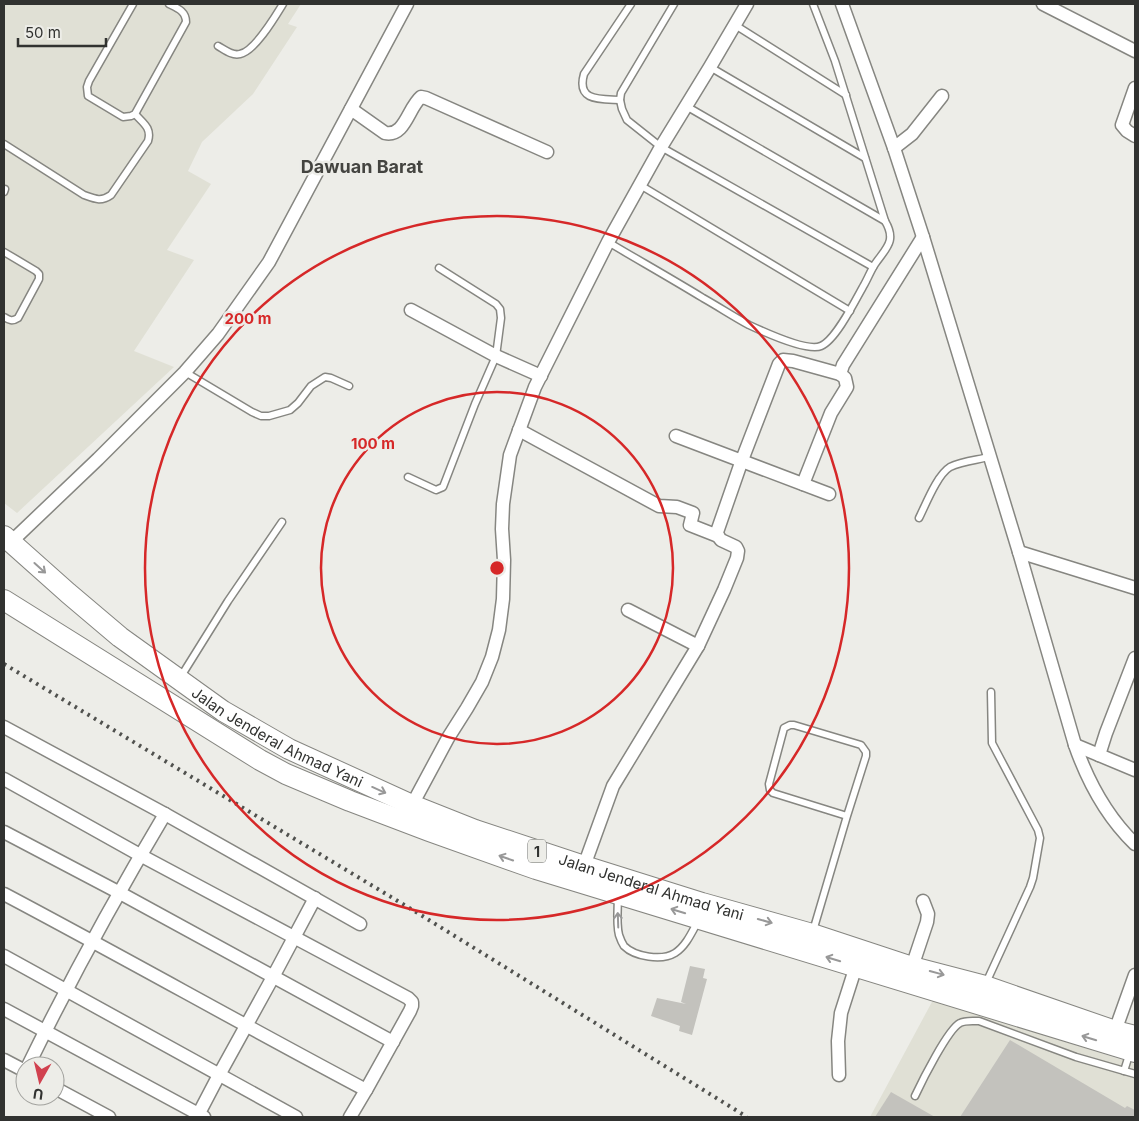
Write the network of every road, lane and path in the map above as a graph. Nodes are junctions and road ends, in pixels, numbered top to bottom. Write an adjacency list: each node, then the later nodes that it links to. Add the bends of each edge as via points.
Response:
1 (132, 4): 21 (lane, via 89,81 87,92 88,96 123,117)
2 (169, 4): 21 (lane, via 186,15 186,22)
3 (283, 4): 12 (lane, via 254,46 246,52 230,54)
4 (407, 4): 20 (street)
5 (631, 4): 18 (lane, via 584,74 582,82 586,94 593,98)
6 (674, 4): 18 (lane, via 621,93)
7 (747, 4): 11 (street)
8 (813, 4): 16 (lane)
9 (842, 4): 25 (street)
10 (1043, 4): 13 (street)
11 (735, 25): 14 (street); 16 (lane)
12 (218, 46)
13 (1135, 51)
14 (710, 67): 19 (street); 27 (lane)
15 (1135, 88): 22 (street, via 1122,125)
16 (846, 95): 27 (lane)
17 (942, 96): 25 (street, via 912,134)
18 (620, 100): 24 (lane, via 627,120)
19 (686, 106): 24 (street); 29 (lane)
20 (351, 109): 26 (street, via 385,133 392,134 401,128 416,102 426,98); 39 (street, via 269,262 218,334)
21 (135, 114): 23 (lane, via 150,131 148,141 105,199 84,194)
22 (1135, 136)
23 (4, 145)
24 (661, 147): 28 (street); 33 (lane)
25 (894, 148): 30 (street)
26 (546, 152)
27 (865, 158): 29 (lane)
28 (640, 185): 31 (street); 36 (lane)
29 (885, 221): 33 (lane, via 890,242)
30 (923, 238): 40 (street); 45 (street)
31 (608, 242): 36 (lane, via 750,325 808,348 823,346); 41 (street)
32 (4, 252): 37 (lane, via 39,274 18,318 10,321)
33 (873, 267): 36 (lane)
34 (439, 268): 38 (lane, via 500,309)
35 (411, 310): 38 (street)
36 (850, 311)
37 (4, 317)
38 (496, 356): 41 (street); 47 (lane, via 443,487 436,490)
39 (184, 372): 42 (lane, via 261,416 290,410 311,386 325,377); 53 (street, via 98,458)
40 (840, 374): 46 (street, via 783,360); 48 (street, via 848,387 831,413)
41 (541, 376): 43 (street)
42 (349, 386)
43 (518, 430): 52 (street, via 659,506 677,507 693,513 690,525); 67 (street, via 510,455 503,504 503,599 492,657)
44 (676, 436): 46 (street)
45 (989, 457): 50 (lane, via 945,471); 54 (street)
46 (742, 460): 48 (street); 52 (street)
47 (408, 477)
48 (803, 484): 49 (street)
49 (829, 494)
50 (919, 518)
51 (282, 522): 60 (lane, via 228,601)
52 (718, 536): 58 (street, via 736,547 737,558)
53 (7, 539): 60 (highway, Jalan Jenderal Ahmad Yani / 1, one-way to 60, via 95,617)
54 (1019, 552): 55 (street); 63 (street)
55 (1135, 588)
56 (4, 600): 76 (highway, Jalan Jenderal Ahmad Yani / 1, one-way to 56, via 429,831 286,774)
57 (628, 610): 58 (street)
58 (698, 646): 73 (street, via 613,786)
59 (1135, 658): 64 (street)
60 (180, 680): 67 (highway, Jalan Jenderal Ahmad Yani / 1, one-way to 67, via 223,711 290,750)
61 (991, 692): 89 (lane, via 992,743 1040,838 1030,887)
62 (4, 727): 68 (street)
63 (1075, 745): 64 (street); 71 (street, via 1102,804)
64 (1099, 755): 65 (street)
65 (1135, 770)
66 (4, 779): 72 (street)
67 (412, 805): 73 (highway, Jalan Jenderal Ahmad Yani / 1, via 475,830)
68 (165, 814): 72 (street); 77 (street)
69 (847, 816): 69 (lane, via 866,756 865,749 794,724 784,728 770,790); 83 (lane)
70 (4, 832): 74 (street)
71 (1135, 844)
72 (140, 855): 74 (street); 81 (street)
73 (584, 866): 83 (highway, Jalan Jenderal Ahmad Yani / 1, one-way to 83, via 702,903)
74 (120, 893): 82 (street); 88 (street)
75 (4, 894): 82 (street)
76 (618, 894): 79 (highway, Jalan Jenderal Ahmad Yani / 1, one-way to 76); 79 (lane, one-way to 76, via 676,953 665,957 637,954 624,945 619,935)
77 (315, 898): 80 (street); 81 (street)
78 (923, 901): 86 (street, via 927,922)
79 (700, 918): 83 (highway, Jalan Jenderal Ahmad Yani / 1)
80 (360, 924)
81 (294, 937): 88 (street); 95 (street, via 412,1002)
82 (93, 941): 90 (street); 92 (street)
83 (809, 942): 85 (highway, Jalan Jenderal Ahmad Yani / 1, one-way to 83); 86 (highway, Jalan Jenderal Ahmad Yani / 1)
84 (4, 956): 90 (street)
85 (856, 966): 94 (highway, Jalan Jenderal Ahmad Yani / 1, one-way to 85); 98 (street, via 841,1013)
86 (912, 967): 89 (highway, Jalan Jenderal Ahmad Yani / 1, one-way to 89)
87 (1135, 975): 94 (street)
88 (273, 977): 92 (street); 95 (street)
89 (985, 986): 94 (highway, Jalan Jenderal Ahmad Yani / 1)
90 (66, 990): 93 (street); 100 (street)
91 (4, 1008): 93 (street)
92 (246, 1026): 100 (street); 101 (street)
93 (45, 1031): 96 (street); 104 (street)
94 (1130, 1041): 97 (lane)
95 (393, 1042): 101 (street)
96 (33, 1056)
97 (1124, 1071): 99 (lane); 103 (lane, via 979,1021 961,1022 954,1027 936,1055)
98 (839, 1074)
99 (1135, 1074)
100 (219, 1075): 104 (street); 106 (street)
101 (366, 1090): 107 (street)
102 (65, 1093): 105 (street)
103 (914, 1096)
104 (200, 1116)
105 (109, 1117)
106 (296, 1117)
107 (350, 1117)

